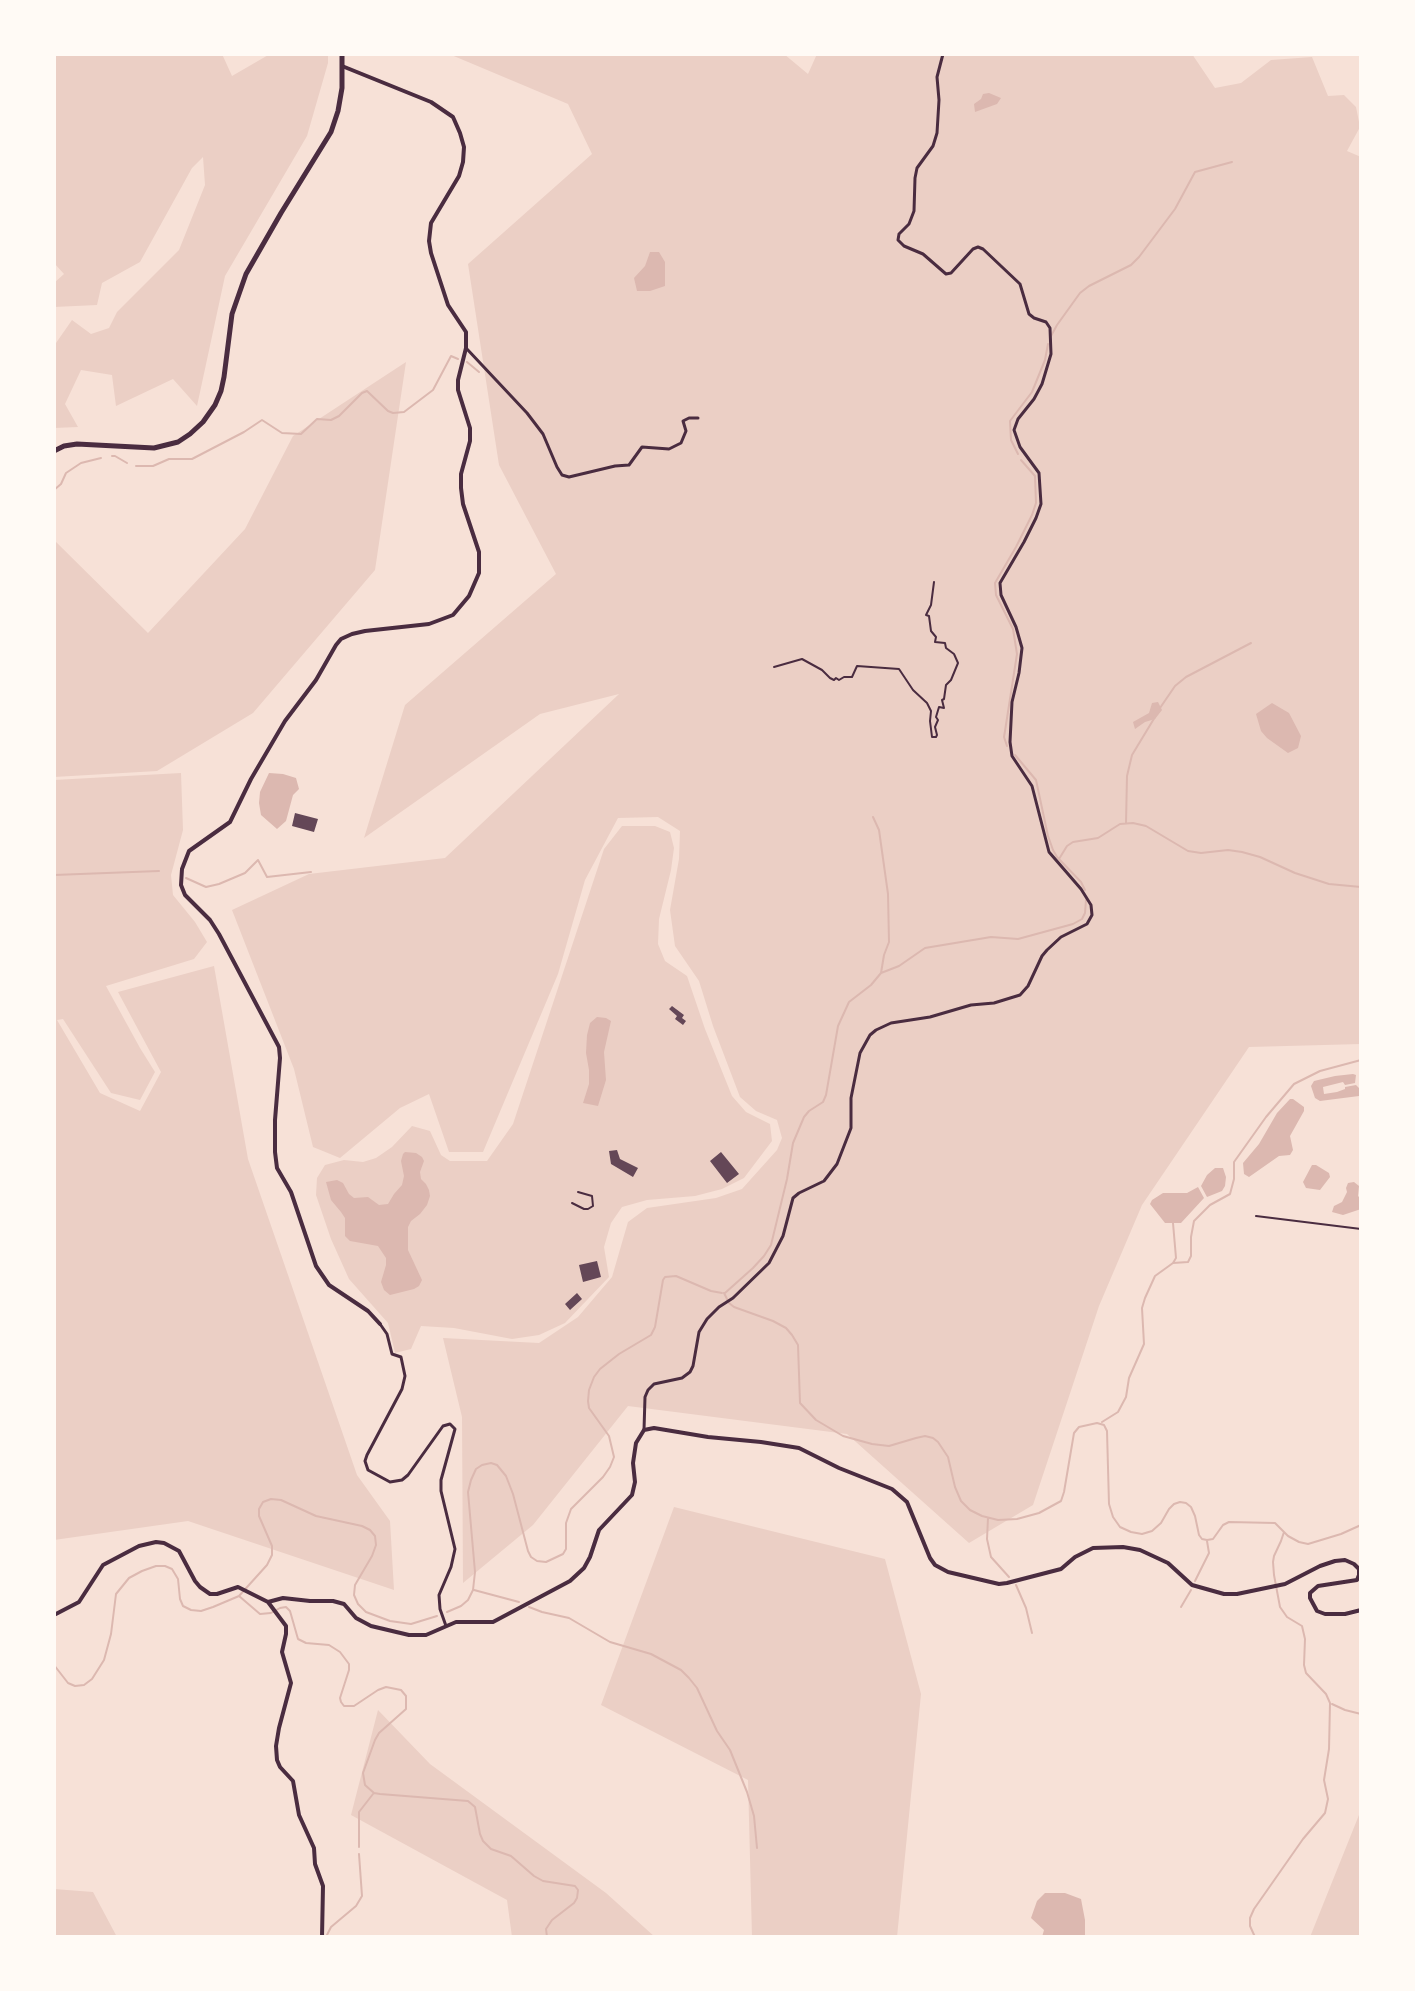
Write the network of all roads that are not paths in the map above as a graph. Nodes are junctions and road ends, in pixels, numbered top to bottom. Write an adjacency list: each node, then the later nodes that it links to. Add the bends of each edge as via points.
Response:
1 (342, 54): 3 (main road)
2 (943, 54): 10 (street, via 937,77 936,139 917,168 914,211 898,240 946,274 975,248 983,249 1020,284 1029,314 1050,328 1051,354 1042,384 1014,430 1039,473 1041,504 1000,583 1022,648 1010,742 1012,756 1032,786 1049,852 1081,889 1092,915 1087,924 1047,950 1020,995 891,1023 870,1035 860,1053 851,1128 837,1164 824,1181 793,1198 769,1263 707,1319 690,1372 648,1390)
3 (342, 66): 4 (street, via 431,102 453,117 464,147 459,176 431,223 429,241 448,305 466,332); 6 (main road, via 331,132 246,274 232,314 221,391 203,422 178,442 154,448 77,444)
4 (466, 348): 5 (street, via 543,434 562,475 629,465 642,447 669,449 681,443 683,421); 9 (street, via 458,390 470,441 461,488 480,563 469,596 453,615 429,624 341,639 285,721 230,822 189,851 182,869 183,891 219,934 279,1047 277,1168 291,1192 316,1266 329,1285)
5 (698, 418)
6 (54, 451)
7 (1256, 1216): 8 (lane)
8 (1361, 1229)
9 (380, 1324): 14 (street, via 392,1354 401,1357 405,1376 367,1455 368,1470 390,1482 402,1480 443,1426 455,1429 441,1480 455,1549 439,1595)
10 (644, 1430): 12 (street, via 799,1448 892,1489 907,1502 935,1565 948,1572 1007,1583 1061,1569 1093,1548 1123,1547 1168,1563 1192,1585 1237,1594 1280,1586 1345,1560 1359,1569 1357,1580 1318,1586 1310,1598 1325,1614); 14 (street, via 636,1443 632,1495 599,1530 578,1575 493,1622)
11 (268, 1602): 13 (street, via 235,1587 210,1594 195,1581 179,1551 148,1543 103,1565 79,1602); 14 (street, via 333,1601 371,1626 409,1635 426,1635); 15 (street, via 286,1629 282,1652 291,1683 276,1754 293,1781 299,1815 314,1848 323,1886)
12 (1361, 1610)
13 (54, 1615)
14 (446, 1626)
15 (322, 1937)

